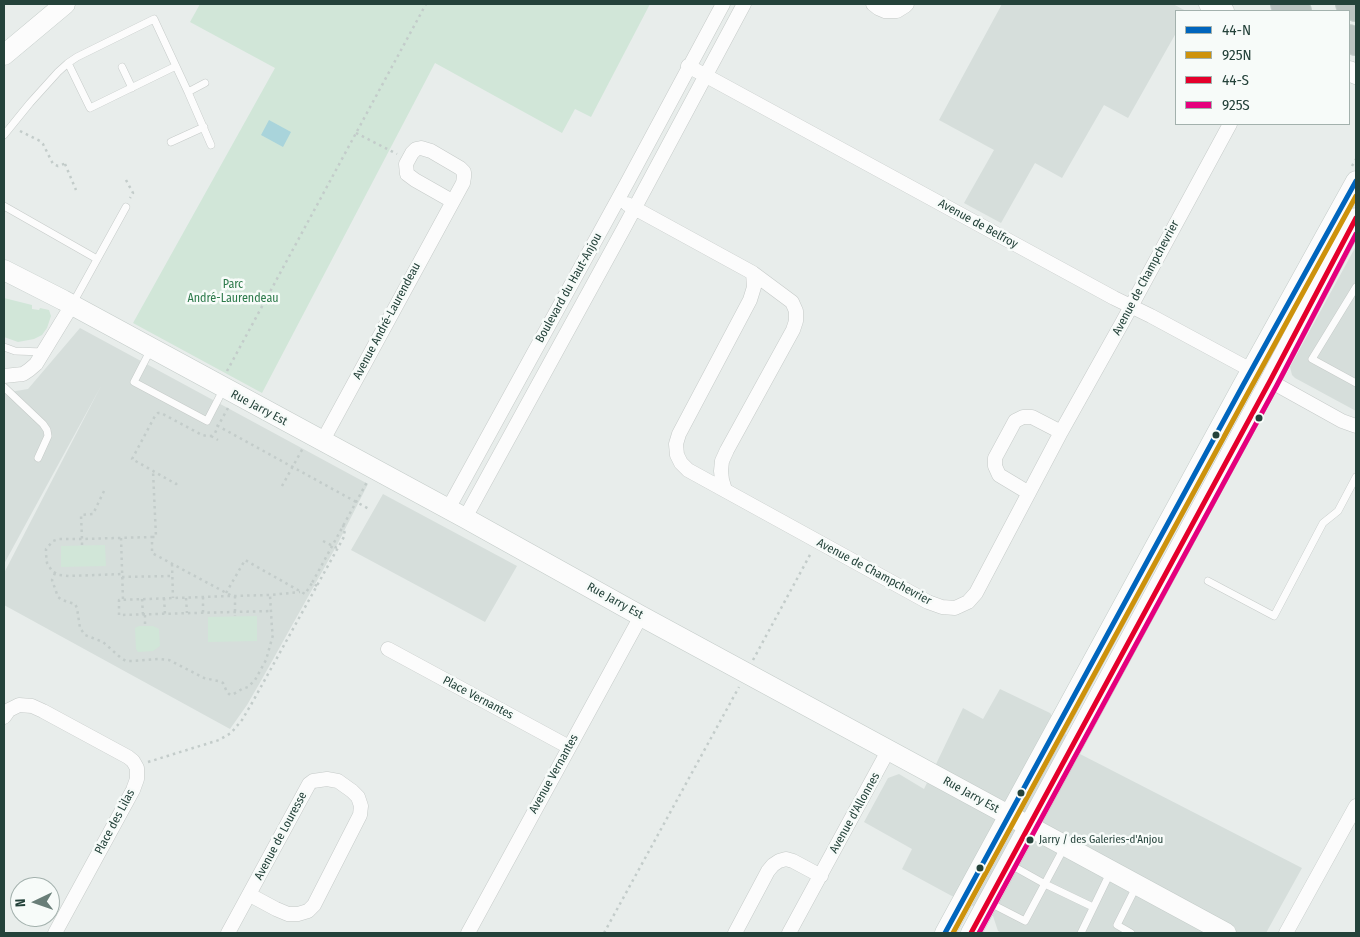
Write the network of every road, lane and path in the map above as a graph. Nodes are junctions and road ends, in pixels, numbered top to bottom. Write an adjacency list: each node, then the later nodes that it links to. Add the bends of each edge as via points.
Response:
1 (65, 4): 13 (street)
2 (426, 4): 25 (path)
3 (723, 4): 16 (street, Boulevard du Haut-Anjou)
4 (744, 4): 18 (street, Boulevard du Haut-Anjou)
5 (873, 4): 6 (street, via 886,11 897,11)
6 (907, 4)
7 (1209, 4): 11 (street)
8 (1284, 4): 12 (highway)
9 (1349, 4): 10 (highway)
10 (1356, 8)
11 (1222, 10)
12 (1296, 10)
13 (4, 55)
14 (68, 63): 15 (lane, via 154,19); 20 (lane, via 90,108); 26 (lane)
15 (176, 66): 20 (lane); 21 (lane)
16 (688, 66): 18 (street); 33 (street, Boulevard du Haut-Anjou)
17 (122, 67): 20 (lane)
18 (706, 76): 37 (street, Boulevard du Haut-Anjou); 44 (street, Avenue de Belfroy)
19 (205, 83): 21 (lane)
20 (132, 88)
21 (188, 92): 23 (lane)
22 (1229, 125): 44 (street, Avenue de Champchevrier)
23 (204, 127): 27 (lane); 28 (lane)
24 (18, 130): 32 (path, via 40,141 53,164 66,163)
25 (356, 133): 29 (path); 53 (path)
26 (4, 135)
27 (172, 142)
28 (211, 145)
29 (408, 160): 34 (street, via 406,169 410,177); 34 (street, Avenue André-Laurendeau, via 416,149 421,148 460,168 464,172 463,183)
30 (126, 180): 35 (path, via 133,193)
31 (1356, 181): 48 (street)
32 (76, 190)
33 (618, 199): 37 (street); 72 (street, Boulevard du Haut-Anjou)
34 (452, 201): 59 (street, Avenue André-Laurendeau)
35 (128, 204): 39 (lane)
36 (4, 206): 39 (lane)
37 (635, 208): 40 (street); 72 (street, Boulevard du Haut-Anjou)
38 (1356, 218): 50 (street)
39 (97, 259): 43 (lane)
40 (754, 273): 67 (street, via 792,302 796,321 722,461); 67 (street, Avenue de Champchevrier, via 750,300 676,444 677,455 688,470)
41 (8, 275): 43 (street, Rue Jarry Est)
42 (1356, 287): 51 (lane, via 1312,360)
43 (72, 305): 46 (street, Rue Jarry Est); 47 (street)
44 (1131, 306): 48 (street, Avenue de Belfroy); 56 (street, Avenue de Champchevrier)
45 (4, 347): 47 (lane, via 15,351)
46 (151, 349): 53 (street, Rue Jarry Est); 53 (lane, via 134,382 207,421)
47 (44, 352): 49 (street, via 29,370 19,375)
48 (1251, 370): 114 (street)
49 (4, 376)
50 (1270, 381): 55 (street, via 1342,422); 115 (street)
51 (1356, 383)
52 (4, 387): 60 (lane, via 47,430 48,436)
53 (226, 390): 54 (path); 59 (street, Rue Jarry Est)
54 (218, 426): 57 (path); 61 (path)
55 (1356, 426)
56 (1061, 432): 69 (street, Avenue de Champchevrier); 69 (street, via 1032,417 1023,417 1015,421 995,458 998,475)
57 (211, 436): 58 (path); 62 (path, via 202,435 158,413 132,459)
58 (218, 440)
59 (313, 444): 61 (path); 72 (street, Rue Jarry Est)
60 (38, 458)
61 (292, 467): 66 (path); 70 (path)
62 (153, 471): 65 (path); 74 (path, via 156,537)
63 (1356, 477): 86 (lane, via 1338,512 1323,523 1274,616)
64 (368, 481): 70 (path)
65 (177, 483)
66 (282, 486)
67 (725, 490): 78 (street, Avenue de Champchevrier)
68 (104, 491): 76 (path, via 93,514 81,515)
69 (1029, 493): 78 (street, Avenue de Champchevrier, via 976,593 956,608 942,608 928,602)
70 (356, 502): 71 (path); 73 (path)
71 (369, 509)
72 (457, 514): 105 (street, Rue Jarry Est)
73 (343, 525): 80 (path); 81 (path, via 345,535)
74 (152, 537): 75 (path); 82 (path, via 152,553)
75 (121, 538): 76 (path); 84 (path)
76 (82, 539): 79 (path); 83 (path, via 58,539 49,545 46,558)
77 (323, 541): 80 (path)
78 (818, 542): 108 (path)
79 (82, 545)
80 (332, 546): 81 (path); 87 (path)
81 (338, 548): 88 (path)
82 (172, 564): 85 (path); 90 (path)
83 (55, 573): 84 (path); 99 (path, via 52,580 58,597 75,604 80,628 86,635 103,642 126,661 159,659 180,664 204,678 218,680 232,696 255,680 266,660 273,635)
84 (122, 576): 85 (path); 98 (path)
85 (172, 576): 95 (path)
86 (1208, 581)
87 (312, 583): 88 (path); 89 (path, via 305,594)
88 (317, 586): 112 (path, via 252,703 231,733 219,740)
89 (300, 592): 90 (path, via 244,559); 91 (path)
90 (226, 593): 92 (path)
91 (270, 595): 92 (path); 99 (path)
92 (233, 596): 93 (path); 103 (path)
93 (203, 597): 96 (path); 100 (path)
94 (164, 598): 95 (path); 97 (path); 101 (path)
95 (174, 598): 96 (path)
96 (186, 598): 102 (path)
97 (142, 599): 98 (path); 104 (path)
98 (123, 600): 104 (path, via 119,600 119,616)
99 (271, 611): 103 (path)
100 (203, 613): 102 (path); 103 (path)
101 (165, 614): 102 (path); 104 (path)
102 (187, 614)
103 (235, 614)
104 (144, 615): 106 (path)
105 (641, 616): 108 (street, Rue Jarry Est); 110 (street, Avenue Vernantes)
106 (145, 626)
107 (388, 649): 110 (street, Place Vernantes)
108 (746, 672): 111 (street, Rue Jarry Est); 128 (path)
109 (4, 717): 125 (street, Place des Lilas, via 19,705 32,706 128,756 137,768 133,790)
110 (569, 747): 127 (street, Avenue Vernantes)
111 (888, 750): 114 (street, Rue Jarry Est); 119 (street, Avenue d'Allonnes)
112 (148, 762)
113 (1356, 806): 136 (street)
114 (1009, 815): 115 (street, Rue Jarry Est); 131 (street)
115 (1029, 826): 116 (street, Rue Jarry Est); 117 (street)
116 (1065, 846): 118 (street, Rue Jarry Est); 120 (lane)
117 (1009, 864): 120 (lane); 123 (street)
118 (1111, 871): 121 (street, Rue Jarry Est); 124 (lane)
119 (820, 876): 129 (street, via 786,859 773,865); 130 (street, Avenue d'Allonnes)
120 (1045, 884): 123 (lane, via 1025,921); 124 (lane)
121 (1137, 884): 134 (lane, via 1117,925); 135 (street, Rue Jarry Est)
122 (250, 894): 122 (street, Avenue de Louresse, via 309,784 327,779 338,782 358,797 360,815 308,911 288,914); 126 (street, Avenue de Louresse)
123 (989, 902): 132 (street)
124 (1093, 907): 133 (lane)
125 (55, 933)
126 (228, 933)
127 (468, 933)
128 (604, 933)
129 (735, 933)
130 (789, 933)
131 (946, 933)
132 (971, 933)
133 (1081, 933)
134 (1131, 933)
135 (1226, 933)
136 (1286, 933)

